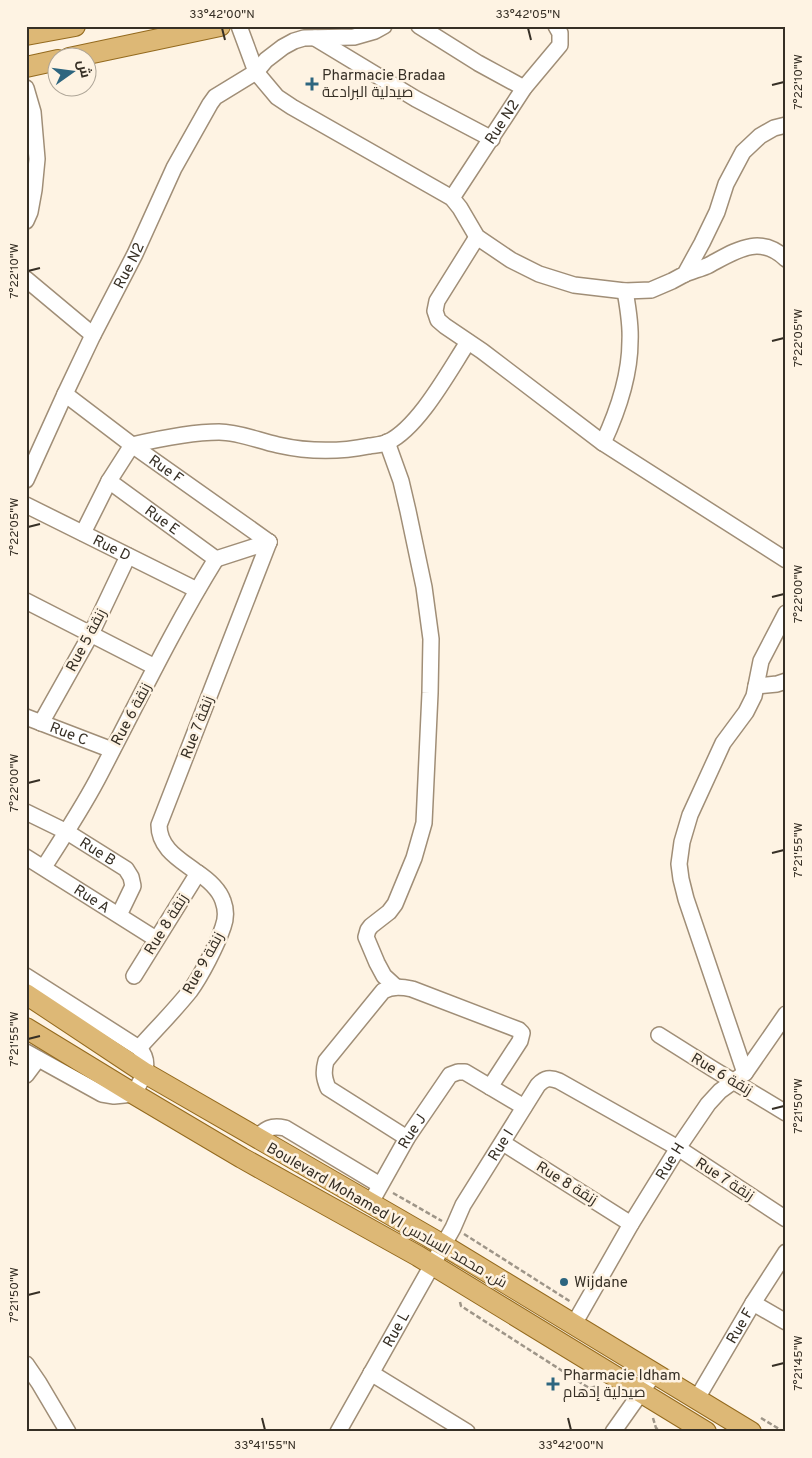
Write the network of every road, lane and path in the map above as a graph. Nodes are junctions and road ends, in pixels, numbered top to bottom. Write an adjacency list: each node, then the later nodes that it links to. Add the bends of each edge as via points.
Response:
1 (75, 26): 7 (main road)
2 (220, 26): 9 (main road)
3 (239, 26): 12 (street)
4 (384, 26): 8 (street, Rue N2, via 354,37)
5 (419, 26): 14 (street)
6 (556, 26): 14 (street, Rue N2, via 560,45)
7 (26, 35)
8 (315, 38): 12 (street, Rue N2, via 304,38 283,47); 16 (street, via 416,99)
9 (98, 52)
10 (48, 62): 11 (main road)
11 (26, 67)
12 (256, 72): 17 (street, via 277,96 292,107); 24 (street, Rue N2, via 215,97 210,104 174,168)
13 (26, 88): 18 (street, via 33,112 37,159)
14 (524, 88): 16 (street, Rue N2)
15 (786, 125): 21 (street, via 760,136 743,152 726,184 717,212)
16 (492, 138): 17 (street, Rue N2)
17 (452, 198): 19 (street)
18 (26, 221)
19 (478, 237): 23 (street, via 511,260 540,274 574,285); 25 (street, via 437,301 435,311 438,320)
20 (786, 259): 21 (street, via 774,249 755,246 731,252)
21 (684, 274): 23 (street, via 650,290)
22 (26, 279): 24 (street)
23 (625, 291): 28 (street, via 630,343 619,406)
24 (93, 336): 26 (street, Rue N2)
25 (468, 342): 27 (street, via 427,405 412,423); 28 (street)
26 (65, 394): 29 (street, Rue F); 30 (street, Rue N2)
27 (387, 442): 29 (street, via 348,450 318,451 220,432); 58 (street, via 408,511 424,587 430,639 424,823 395,904 390,912 371,926 366,937 384,976)
28 (603, 443): 37 (street)
29 (132, 445): 31 (street); 34 (street, Rue F)
30 (26, 480)
31 (109, 481): 33 (street); 36 (street, Rue E)
32 (26, 505): 33 (street, Rue D)
33 (83, 533): 35 (street, Rue D)
34 (269, 542): 36 (street); 52 (street, Rue 7 زنقة, via 159,825 165,846 176,858)
35 (128, 556): 38 (street, Rue D); 41 (street, Rue 5 زنقة)
36 (216, 559): 38 (street, Rue 6 زنقة)
37 (786, 560)
38 (197, 590): 42 (street, Rue 6 زنقة)
39 (26, 601): 41 (street)
40 (786, 613): 44 (street, via 761,661)
41 (91, 634): 42 (street); 46 (street, Rue 5 زنقة)
42 (155, 667): 47 (street, Rue 6 زنقة)
43 (786, 681): 44 (street)
44 (756, 686): 67 (street, via 746,712 723,743 690,815 679,864)
45 (26, 717): 46 (street, Rue C)
46 (41, 723): 47 (street, Rue C)
47 (112, 750): 49 (street, Rue 6 زنقة)
48 (26, 812): 49 (street, Rue B)
49 (67, 832): 51 (street, Rue 6 زنقة); 54 (street, Rue B, via 126,869 133,886)
50 (26, 857): 51 (street, Rue A)
51 (44, 868): 54 (street, Rue A)
52 (198, 872): 53 (street, Rue 7 زنقة); 55 (street, Rue 8 زنقة)
53 (219, 892): 63 (street, Rue 9 زنقة, via 226,911 224,926 213,950 191,989)
54 (119, 915): 55 (street, Rue A)
55 (156, 939): 57 (street, Rue 8 زنقة)
56 (26, 976): 63 (street)
57 (134, 976)
58 (396, 987): 69 (street, via 412,989 520,1030 520,1041); 74 (street, via 384,991 375,1000 323,1069 328,1088)
59 (26, 994): 65 (main road, Boulevard Mohamed VI ش. محمد السادس)
60 (786, 1014): 67 (street, Rue H)
61 (26, 1028): 70 (main road, Boulevard Mohamed VI ش. محمد السادس)
62 (659, 1035): 67 (street, Rue 6 زنقة)
63 (139, 1048): 65 (street, via 146,1060)
64 (32, 1055): 66 (street); 70 (street, via 102,1094)
65 (144, 1073): 70 (street); 73 (main road, Boulevard Mohamed VI ش. محمد السادس)
66 (26, 1075)
67 (739, 1077): 72 (street, Rue 6 زنقة); 76 (street, Rue H, via 708,1104)
68 (559, 1080): 71 (street, Rue I, via 542,1081); 76 (street, Rue 7 زنقة)
69 (490, 1087): 71 (street); 74 (street, Rue J, via 464,1072 454,1073 445,1080)
70 (134, 1094): 84 (main road, Boulevard Mohamed VI ش. محمد السادس)
71 (524, 1107): 75 (street, Rue I)
72 (786, 1113)
73 (256, 1138): 77 (street, via 266,1129 285,1128); 78 (main road, Boulevard Mohamed VI ش. محمد السادس)
74 (407, 1138): 77 (street, Rue J)
75 (503, 1143): 80 (street, Rue 8 زنقة); 81 (street, Rue I, via 462,1205)
76 (678, 1148): 79 (street, Rue 7 زنقة); 80 (street, Rue H)
77 (380, 1185): 78 (street, Rue J)
78 (370, 1204): 82 (main road, Boulevard Mohamed VI ش. محمد السادس)
79 (786, 1219)
80 (631, 1224): 87 (street, Rue H)
81 (453, 1228): 82 (street, Rue L)
82 (443, 1245): 84 (street, Rue L); 87 (main road, Boulevard Mohamed VI ش. محمد السادس)
83 (786, 1252): 85 (street, Rue F)
84 (432, 1266): 89 (street, Rue L); 91 (main road, Boulevard Mohamed VI ش. محمد السادس)
85 (754, 1303): 86 (street); 92 (street, Rue F)
86 (786, 1322)
87 (574, 1324): 90 (main road, Boulevard Mohamed VI ش. محمد السادس)
88 (26, 1364): 95 (street)
89 (371, 1373): 93 (street); 96 (street, Rue L)
90 (654, 1374): 91 (street); 92 (main road, Boulevard Mohamed VI ش. محمد السادس)
91 (641, 1392): 98 (street); 99 (main road, Boulevard Mohamed VI ش. محمد السادس)
92 (696, 1400): 94 (main road, Boulevard Mohamed VI ش. محمد السادس)
93 (447, 1427): 97 (street)
94 (744, 1430)
95 (68, 1432)
96 (338, 1432)
97 (466, 1432)
98 (613, 1432)
99 (706, 1432)

